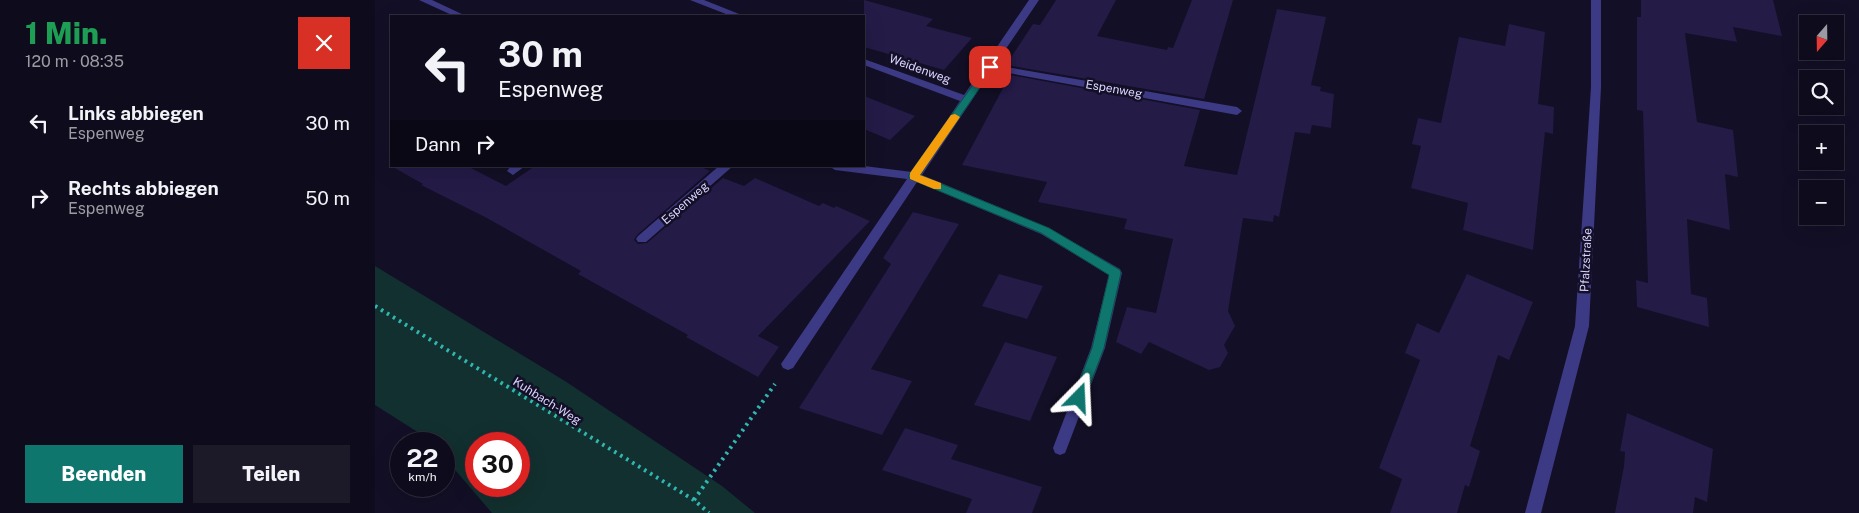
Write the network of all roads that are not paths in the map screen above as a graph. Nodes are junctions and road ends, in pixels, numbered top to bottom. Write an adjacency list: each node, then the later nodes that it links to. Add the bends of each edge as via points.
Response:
1 (423, 0): 5 (street)
2 (695, 0): 6 (street)
3 (1034, 0): 8 (street)
4 (1596, 0): 17 (street, Pfalzstraße, via 1596,87 1582,326)
5 (459, 15)
6 (736, 15)
7 (865, 62): 9 (street, Weidenweg)
8 (990, 67): 9 (street); 10 (street, Espenweg)
9 (967, 100): 13 (street)
10 (1237, 111)
11 (726, 167): 14 (street, Espenweg)
12 (843, 167): 13 (street)
13 (914, 176): 15 (street); 16 (street, via 1045,230 1116,273 1098,348)
14 (642, 239)
15 (788, 364)
16 (1060, 448)
17 (1533, 513)

